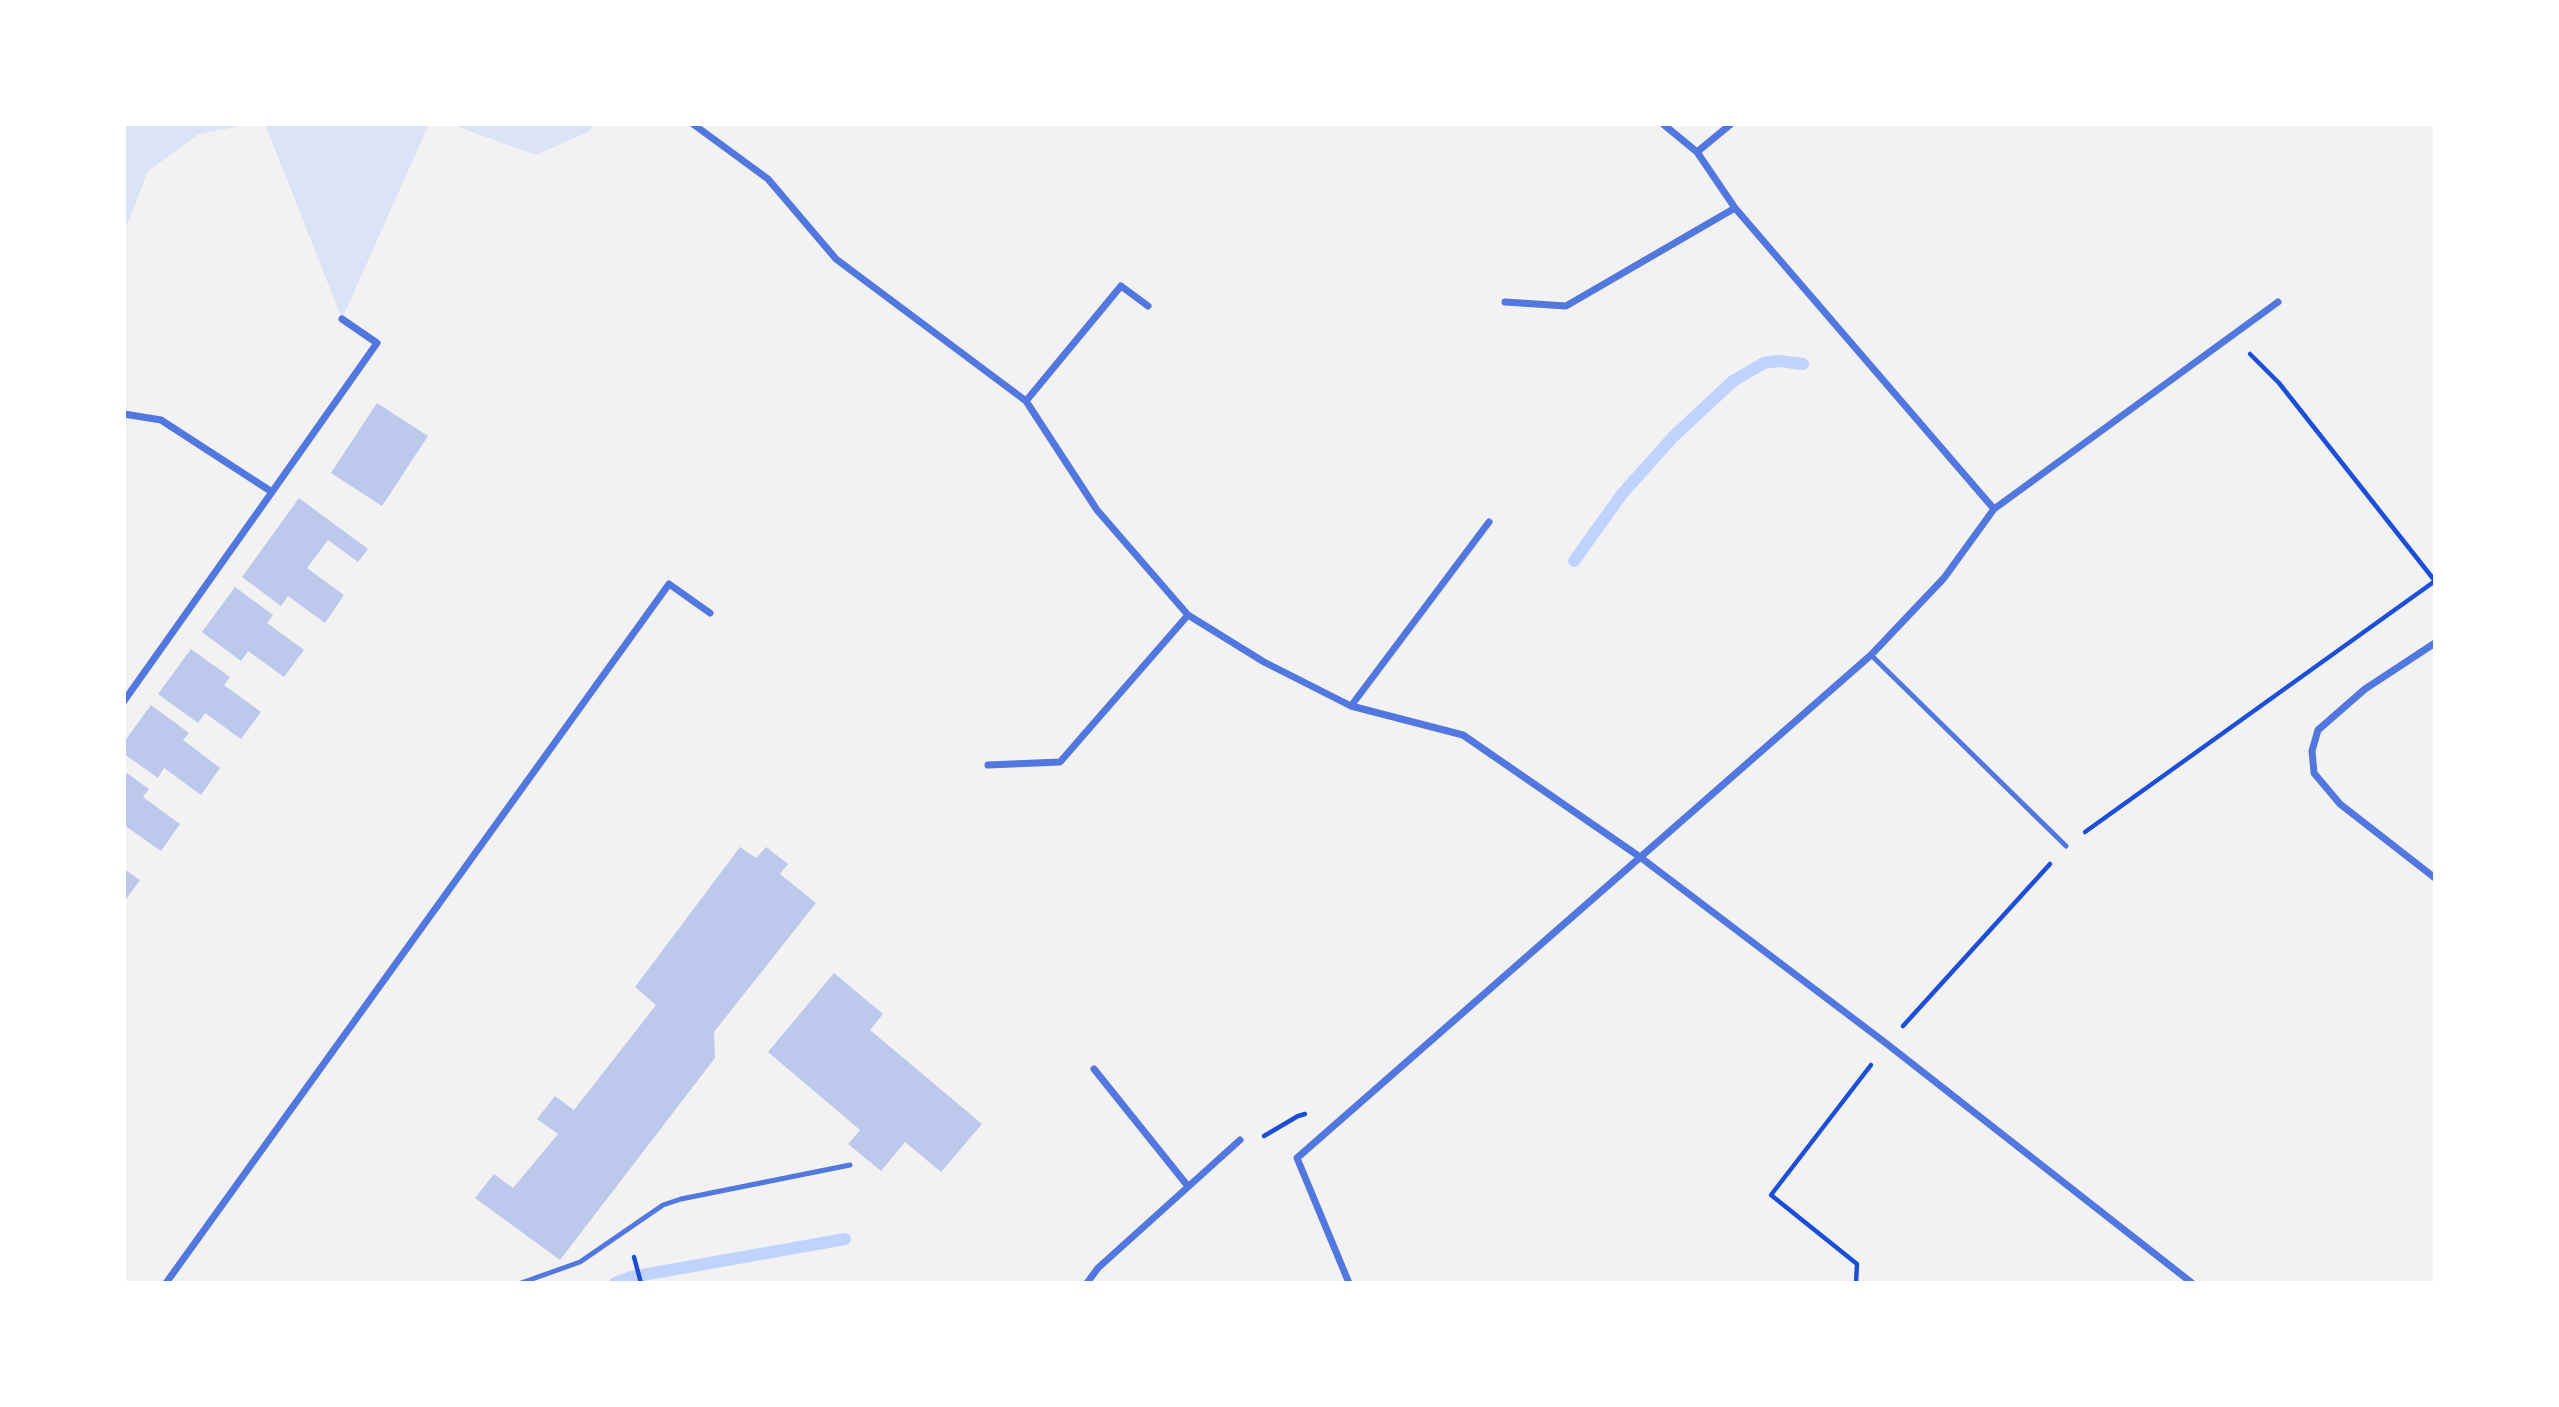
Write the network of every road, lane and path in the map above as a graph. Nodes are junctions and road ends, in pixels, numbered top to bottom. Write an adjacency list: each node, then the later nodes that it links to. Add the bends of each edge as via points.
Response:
1 (694, 124): 11 (street, via 768,179 836,259)
2 (1663, 124): 4 (street)
3 (1731, 124): 4 (street)
4 (1698, 152): 5 (street)
5 (1735, 208): 6 (street, via 1566,306); 14 (street)
6 (1505, 302)
7 (2278, 302): 10 (street)
8 (1148, 306): 11 (street, via 1121,285)
9 (342, 319): 13 (street, via 377,343)
10 (2232, 336): 14 (street); 23 (path, via 2280,383 2435,581)
11 (1026, 401): 17 (street, via 1097,510)
12 (124, 414): 13 (street, via 160,420)
13 (271, 492): 20 (street)
14 (1994, 509): 19 (street, via 1944,578)
15 (1489, 522): 21 (street)
16 (710, 612): 32 (street, via 669,584)
17 (1188, 615): 21 (street, via 1264,662); 22 (street, via 1060,762)
18 (2435, 643): 25 (street, via 2365,689 2327,722 2318,730 2312,751 2314,773 2340,804)
19 (1871, 655): 23 (lane); 24 (street)
20 (124, 701)
21 (1351, 706): 24 (street, via 1463,735)
22 (988, 765)
23 (2066, 846): 26 (path)
24 (1640, 857): 26 (street); 36 (street, via 1297,1158)
25 (2435, 878)
26 (1887, 1044): 37 (path, via 1771,1195 1857,1264); 38 (street)
27 (1094, 1069): 30 (street)
28 (1240, 1140): 30 (street)
29 (850, 1165): 33 (lane, via 663,1205 580,1262)
30 (1187, 1185): 35 (street)
31 (634, 1257): 34 (path)
32 (166, 1283)
33 (521, 1283)
34 (641, 1283)
35 (1087, 1283)
36 (1349, 1283)
37 (1856, 1283)
38 (2192, 1283)

